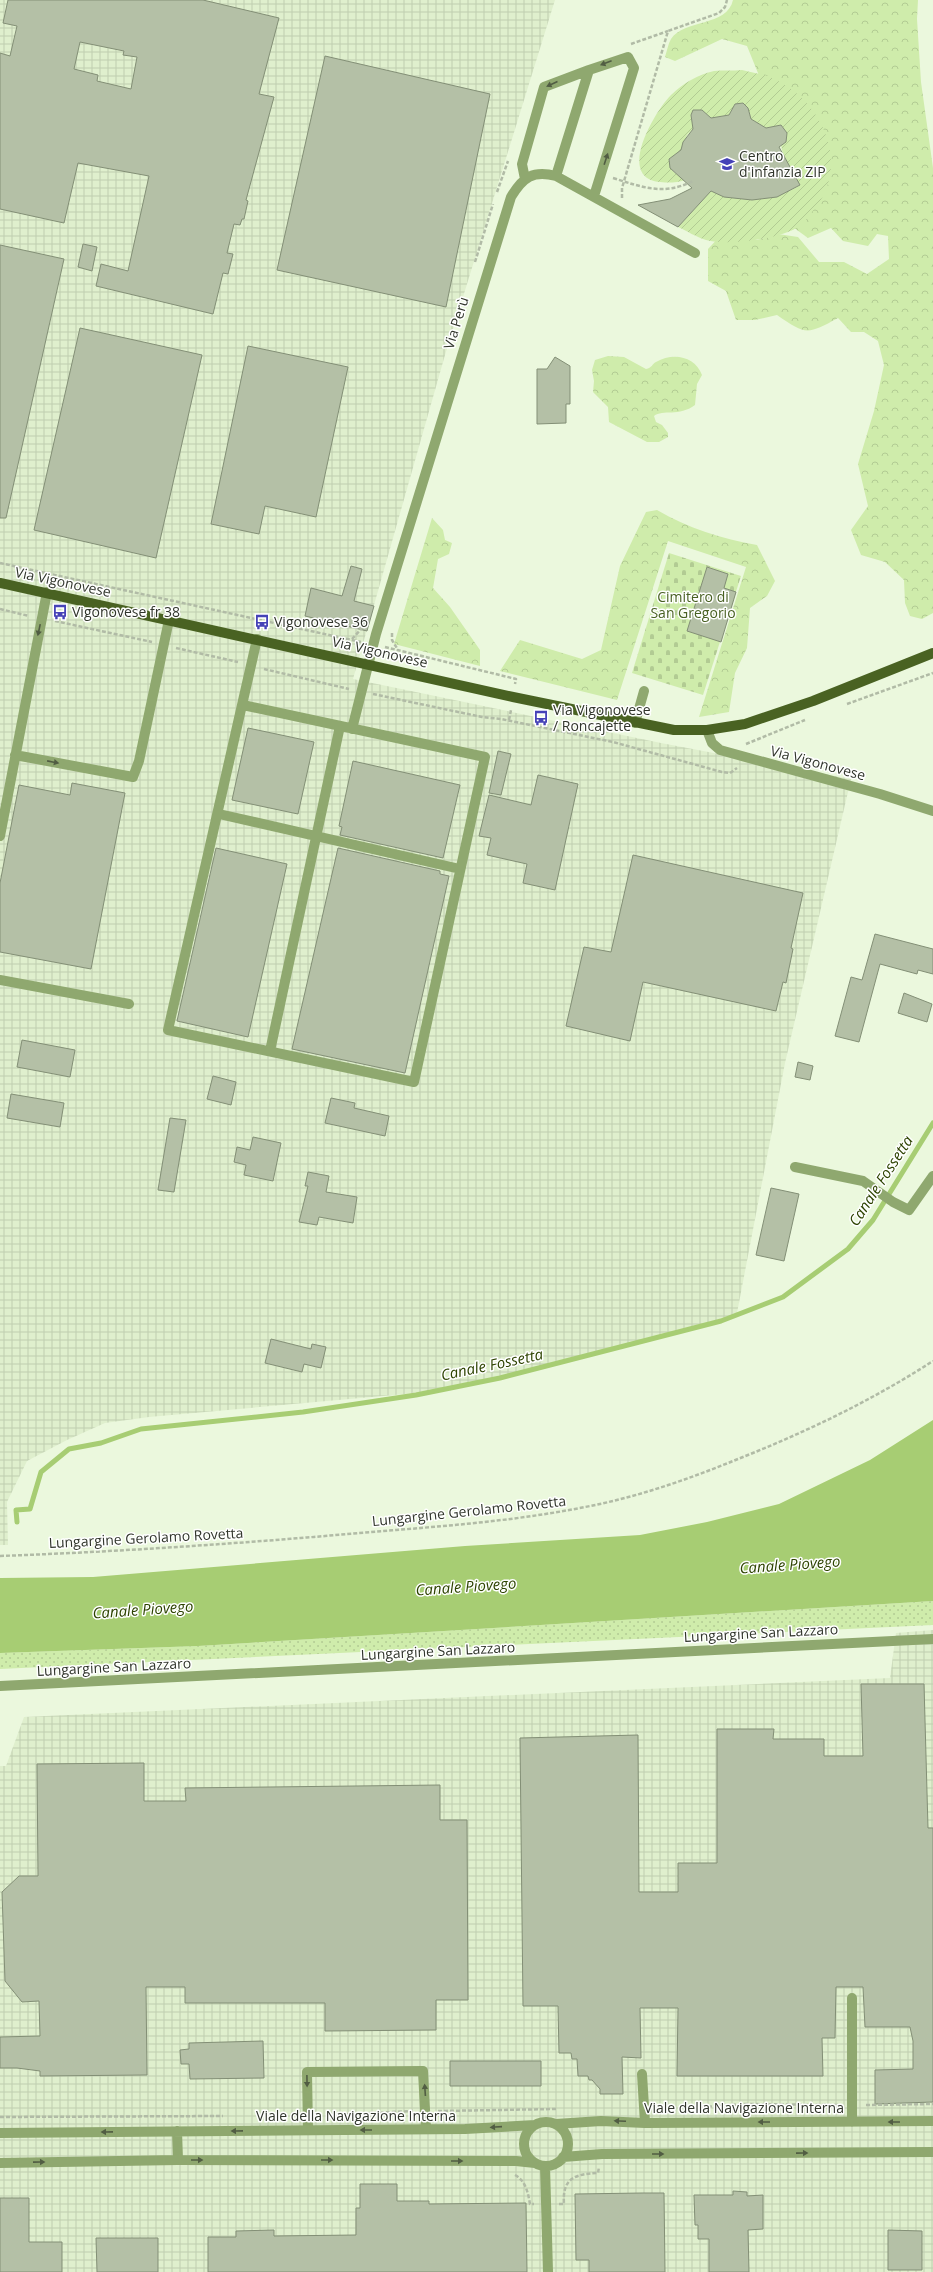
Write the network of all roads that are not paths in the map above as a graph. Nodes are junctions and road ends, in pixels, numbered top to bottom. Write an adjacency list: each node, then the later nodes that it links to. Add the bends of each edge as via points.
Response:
1 (589, 70): 2 (street); 3 (street, one-way to 3, via 544,87 522,164); 4 (street, one-way to 1, via 634,68 628,57)
2 (556, 176): 3 (street, via 537,173); 4 (street)
3 (525, 179): 11 (street, Via Perù, via 510,197)
4 (594, 196): 5 (street)
5 (695, 254)
6 (0, 583): 7 (main road, Via Vigonovese)
7 (47, 592): 8 (main road, Via Vigonovese); 18 (street, one-way to 18)
8 (169, 620): 9 (main road, Via Vigonovese); 18 (street, one-way to 8, via 133,777 139,761)
9 (257, 639): 11 (main road, Via Vigonovese); 13 (street)
10 (933, 653): 17 (main road, Via Vigonovese, via 763,718 745,724)
11 (368, 664): 14 (main road, Via Vigonovese); 16 (street, Via Perù)
12 (644, 690): 14 (street)
13 (243, 705): 15 (street); 20 (street)
14 (635, 723): 17 (main road, Via Vigonovese, via 674,730)
15 (340, 726): 16 (street); 21 (street)
16 (352, 729): 23 (street, via 485,757)
17 (707, 730): 19 (street, Via Vigonovese, via 712,743 726,752)
18 (15, 755): 22 (street)
19 (933, 811)
20 (219, 814): 21 (street); 26 (street, via 168,1030)
21 (317, 835): 23 (street); 26 (street)
22 (0, 836)
23 (460, 869): 26 (street, via 414,1082)
24 (0, 980): 25 (street)
25 (129, 1004)
26 (270, 1052)
27 (795, 1167): 28 (street, via 863,1181 909,1210)
28 (933, 1176)
29 (933, 1638): 30 (street, Lungargine San Lazzaro)
30 (0, 1686)
31 (852, 1998): 34 (street)
32 (642, 2074): 35 (street)
33 (933, 2121): 34 (street, Viale della Navigazione Interna, one-way to 34)
34 (852, 2122): 35 (street, Viale della Navigazione Interna, one-way to 35)
35 (645, 2123): 36 (street, Viale della Navigazione Interna, one-way to 36, via 601,2121)
36 (556, 2124): 37 (street, Viale della Navigazione Interna, via 543,2122); 43 (street, via 567,2138 567,2150)
37 (535, 2125): 38 (street, Viale della Navigazione Interna, one-way to 38); 46 (street, via 528,2131 524,2146 529,2159)
38 (426, 2129): 39 (street, Viale della Navigazione Interna, one-way to 39); 39 (street, one-way to 39, via 423,2072 307,2072)
39 (308, 2130): 40 (street, Viale della Navigazione Interna, one-way to 40)
40 (177, 2131): 41 (street, Viale della Navigazione Interna, one-way to 41); 44 (street)
41 (0, 2133)
42 (933, 2152): 43 (street, one-way to 42, via 602,2154)
43 (563, 2157): 47 (street, via 556,2163)
44 (178, 2160): 45 (street, one-way to 44); 46 (street, one-way to 46)
45 (0, 2163)
46 (535, 2163): 47 (street)
47 (546, 2166): 48 (street)
48 (548, 2272)

